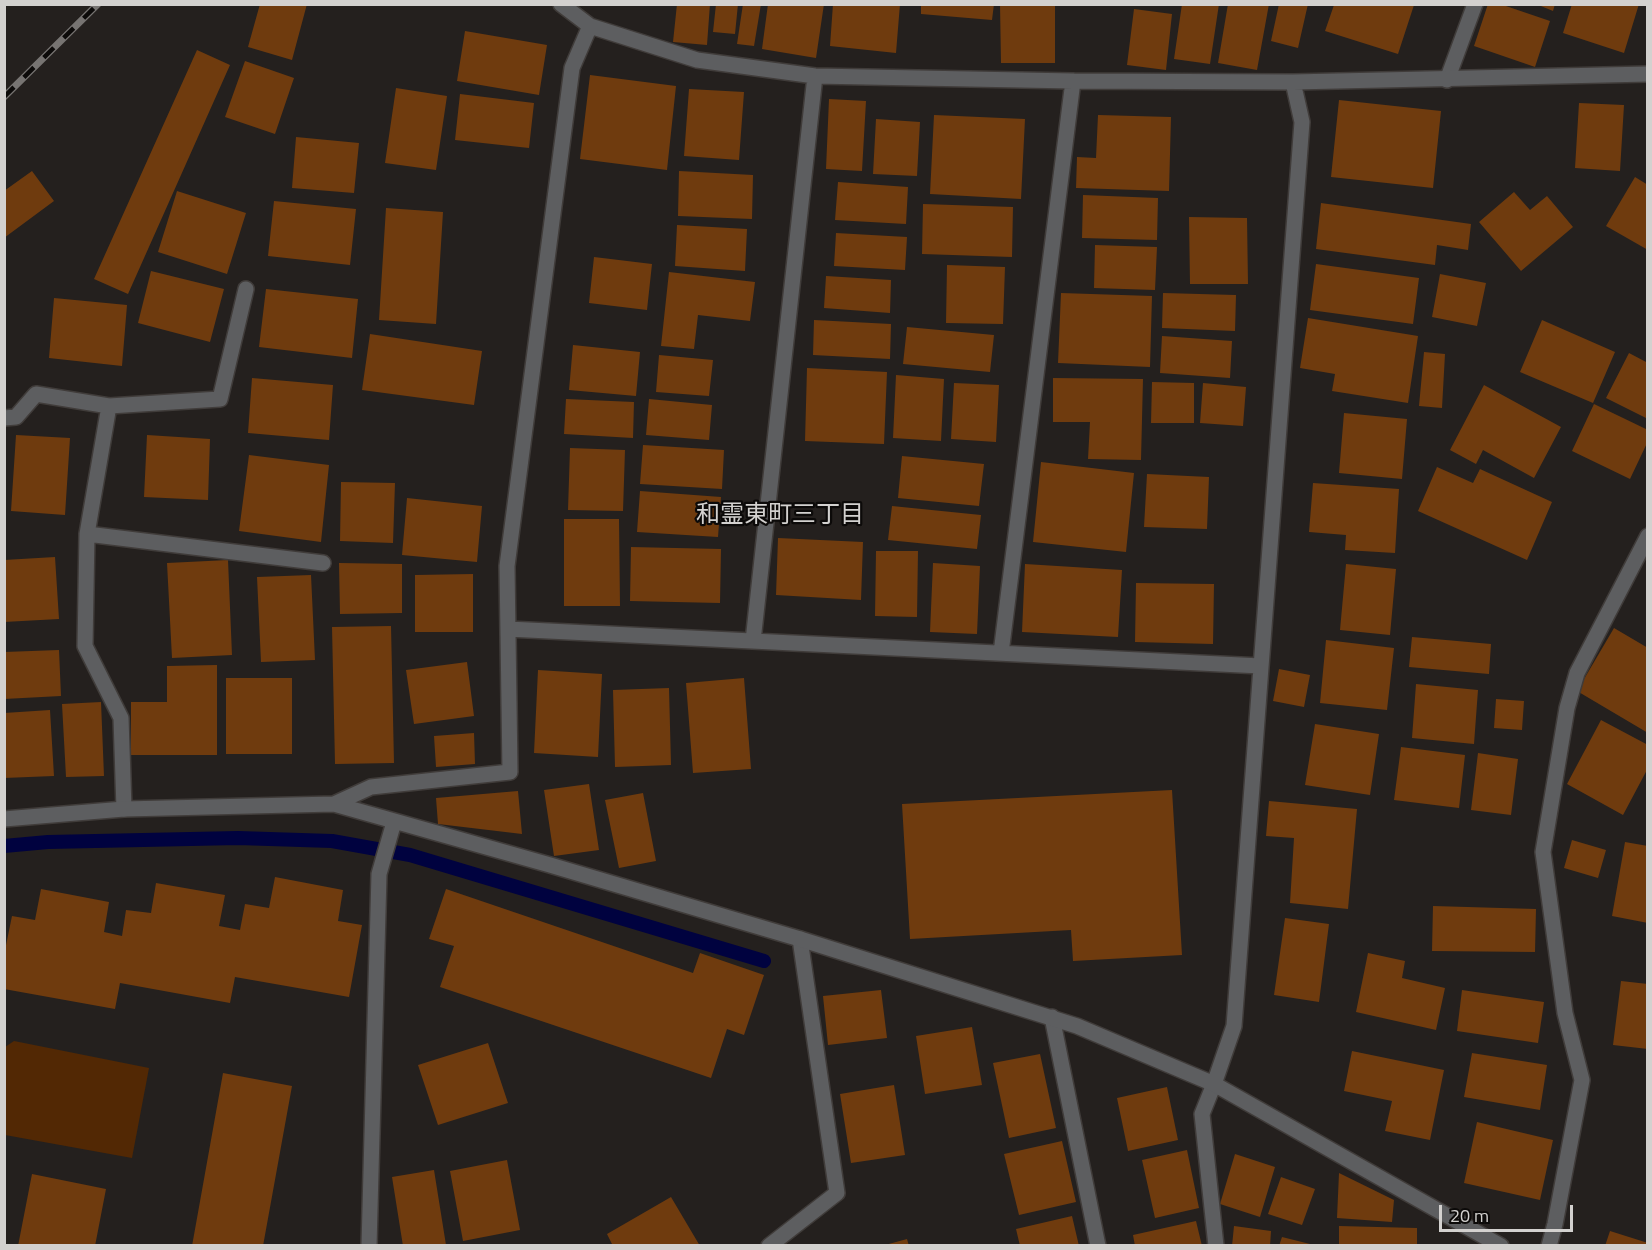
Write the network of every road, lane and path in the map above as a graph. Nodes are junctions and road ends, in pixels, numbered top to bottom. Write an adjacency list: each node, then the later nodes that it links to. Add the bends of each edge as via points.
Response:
1 (561, 4): 3 (street)
2 (1475, 4): 6 (street)
3 (590, 27): 5 (street, via 697,60); 15 (street, via 572,68 507,566)
4 (1647, 74): 6 (street)
5 (815, 76): 7 (street); 16 (street)
6 (1447, 80): 8 (street)
7 (1073, 81): 8 (street); 17 (street)
8 (1293, 82): 18 (street, via 1302,122)
9 (246, 289): 10 (street, via 220,399)
10 (109, 406): 11 (street, via 36,394 16,417); 12 (street)
11 (4, 418)
12 (87, 534): 14 (street); 20 (street, via 85,646 121,718)
13 (1647, 536): 31 (street, via 1576,673 1543,852 1565,1013 1582,1080)
14 (323, 563)
15 (508, 629): 16 (street); 19 (street, via 510,772 371,787)
16 (753, 641): 17 (street)
17 (1001, 653): 18 (street)
18 (1261, 666): 25 (street, via 1234,1026)
19 (334, 804): 20 (street); 22 (street)
20 (124, 809): 21 (street)
21 (4, 819)
22 (394, 822): 23 (street); 26 (street, via 380,874)
23 (800, 939): 24 (street); 27 (street, via 837,1193)
24 (1052, 1017): 25 (street); 28 (street)
25 (1214, 1084): 29 (street, via 1202,1114); 30 (street)
26 (369, 1245)
27 (769, 1245)
28 (1098, 1245)
29 (1216, 1245)
30 (1502, 1245)
31 (1549, 1245)

